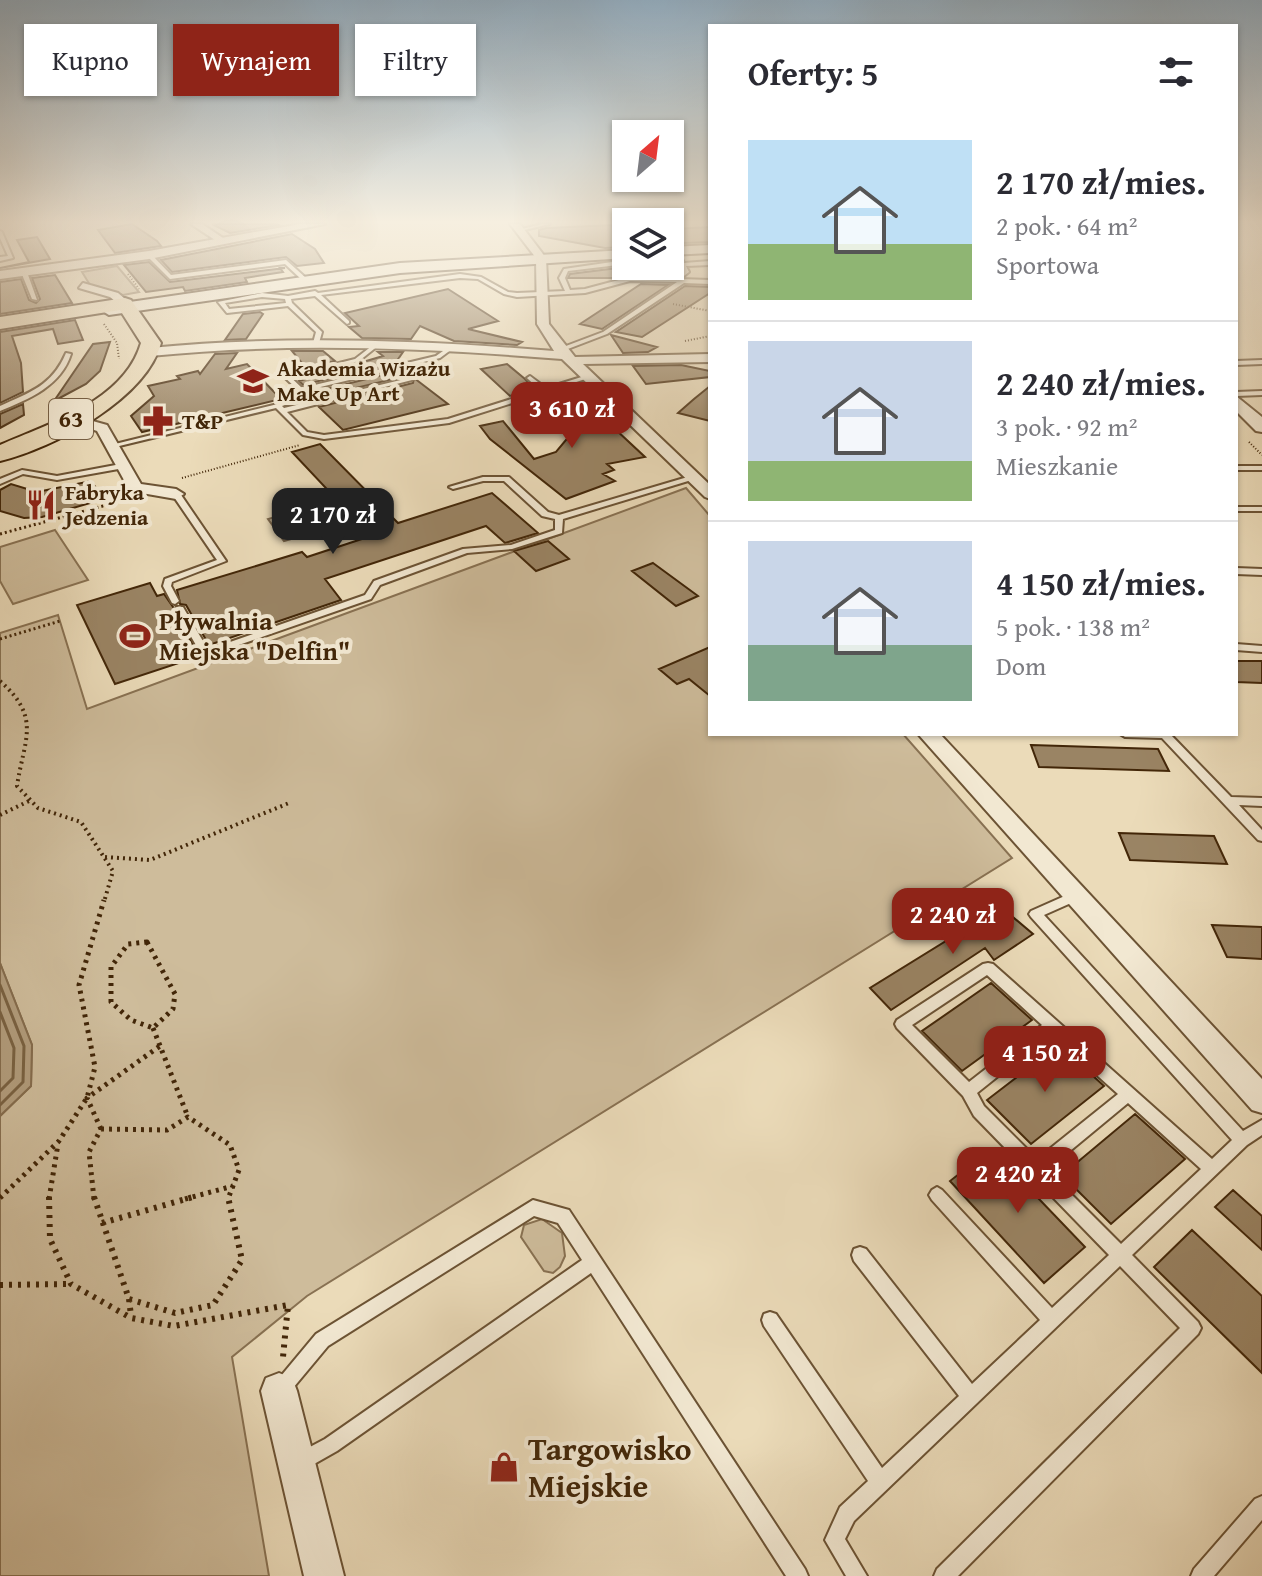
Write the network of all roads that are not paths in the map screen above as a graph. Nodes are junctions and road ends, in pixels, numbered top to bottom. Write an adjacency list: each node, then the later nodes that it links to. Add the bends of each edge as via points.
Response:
1 (179, 298): 10 (main road)
2 (188, 298): 10 (main road)
3 (247, 298): 9 (lane, via 221,302 227,311 236,311)
4 (273, 298): 9 (lane)
5 (300, 298): 9 (lane)
6 (324, 298): 11 (lane)
7 (543, 298): 18 (street, via 543,324)
8 (658, 298): 18 (lane)
9 (288, 301): 13 (lane, via 319,332)
10 (119, 307): 12 (main road); 16 (main road, via 146,334); 34 (main road, 63, via 134,349 132,362 118,383)
11 (347, 322)
12 (0, 325)
13 (316, 343): 14 (street); 16 (street)
14 (377, 344): 15 (street); 23 (lane, via 357,360)
15 (450, 348): 18 (street); 27 (lane, via 438,357)
16 (150, 352): 34 (main road, 63, via 129,384)
17 (68, 354): 33 (lane, via 64,370 54,379)
18 (565, 356): 19 (street); 24 (street)
19 (708, 358)
20 (1262, 362): 21 (lane)
21 (1238, 363)
22 (281, 371): 27 (lane)
23 (302, 373)
24 (588, 377): 28 (lane); 42 (street)
25 (530, 378): 28 (lane)
26 (409, 380): 32 (lane)
27 (301, 390): 32 (lane, via 297,399)
28 (548, 393): 32 (lane, via 449,421 324,437 305,434)
29 (1262, 393): 30 (lane)
30 (1238, 394)
31 (1238, 403): 35 (street)
32 (280, 408): 36 (lane)
33 (0, 409)
34 (70, 416): 36 (street, via 102,428); 37 (main road, 63); 38 (main road, 63)
35 (1262, 427)
36 (111, 446): 39 (street)
37 (0, 447)
38 (0, 454)
39 (121, 466): 43 (lane, via 57,478 22,472); 46 (street, via 135,488)
40 (1258, 468): 41 (lane)
41 (1262, 477)
42 (694, 478): 45 (street); 49 (lane)
43 (0, 482)
44 (453, 487): 49 (lane, via 506,479 545,514)
45 (708, 492)
46 (176, 494): 49 (lane, via 222,561 176,576 167,586 203,650 232,646 368,597 377,583 466,551 512,547 559,531)
47 (1238, 509): 48 (lane)
48 (1262, 509)
49 (559, 518)
50 (1238, 571): 51 (lane)
51 (1262, 572)
52 (1238, 647): 53 (lane)
53 (1262, 649)
54 (930, 736): 59 (street)
55 (1165, 736): 56 (lane)
56 (1228, 801): 57 (lane); 58 (lane)
57 (1262, 802)
58 (1262, 837)
59 (1076, 896): 63 (street); 65 (lane, via 1035,914)
60 (1052, 1025): 61 (lane); 61 (lane, via 988,968 902,1024); 62 (lane)
61 (968, 1091): 66 (lane, via 979,1111)
62 (1129, 1094): 66 (lane); 67 (lane)
63 (1262, 1100)
64 (1262, 1127): 65 (lane)
65 (1242, 1140): 67 (lane)
66 (1036, 1169): 70 (lane)
67 (1212, 1169): 70 (lane)
68 (937, 1195): 73 (lane)
69 (860, 1255): 75 (lane)
70 (1120, 1255): 73 (lane); 82 (lane, via 1192,1328)
71 (593, 1262): 74 (lane, via 563,1216 533,1208 322,1340); 76 (lane); 80 (lane)
72 (770, 1320): 77 (lane)
73 (1052, 1320): 75 (lane)
74 (279, 1391): 76 (street)
75 (970, 1396): 77 (lane)
76 (297, 1464): 79 (street)
77 (880, 1482): 81 (lane, via 847,1514 835,1540)
78 (1262, 1506): 83 (lane)
79 (324, 1576)
80 (798, 1576)
81 (857, 1576)
82 (944, 1576)
83 (1201, 1576)

